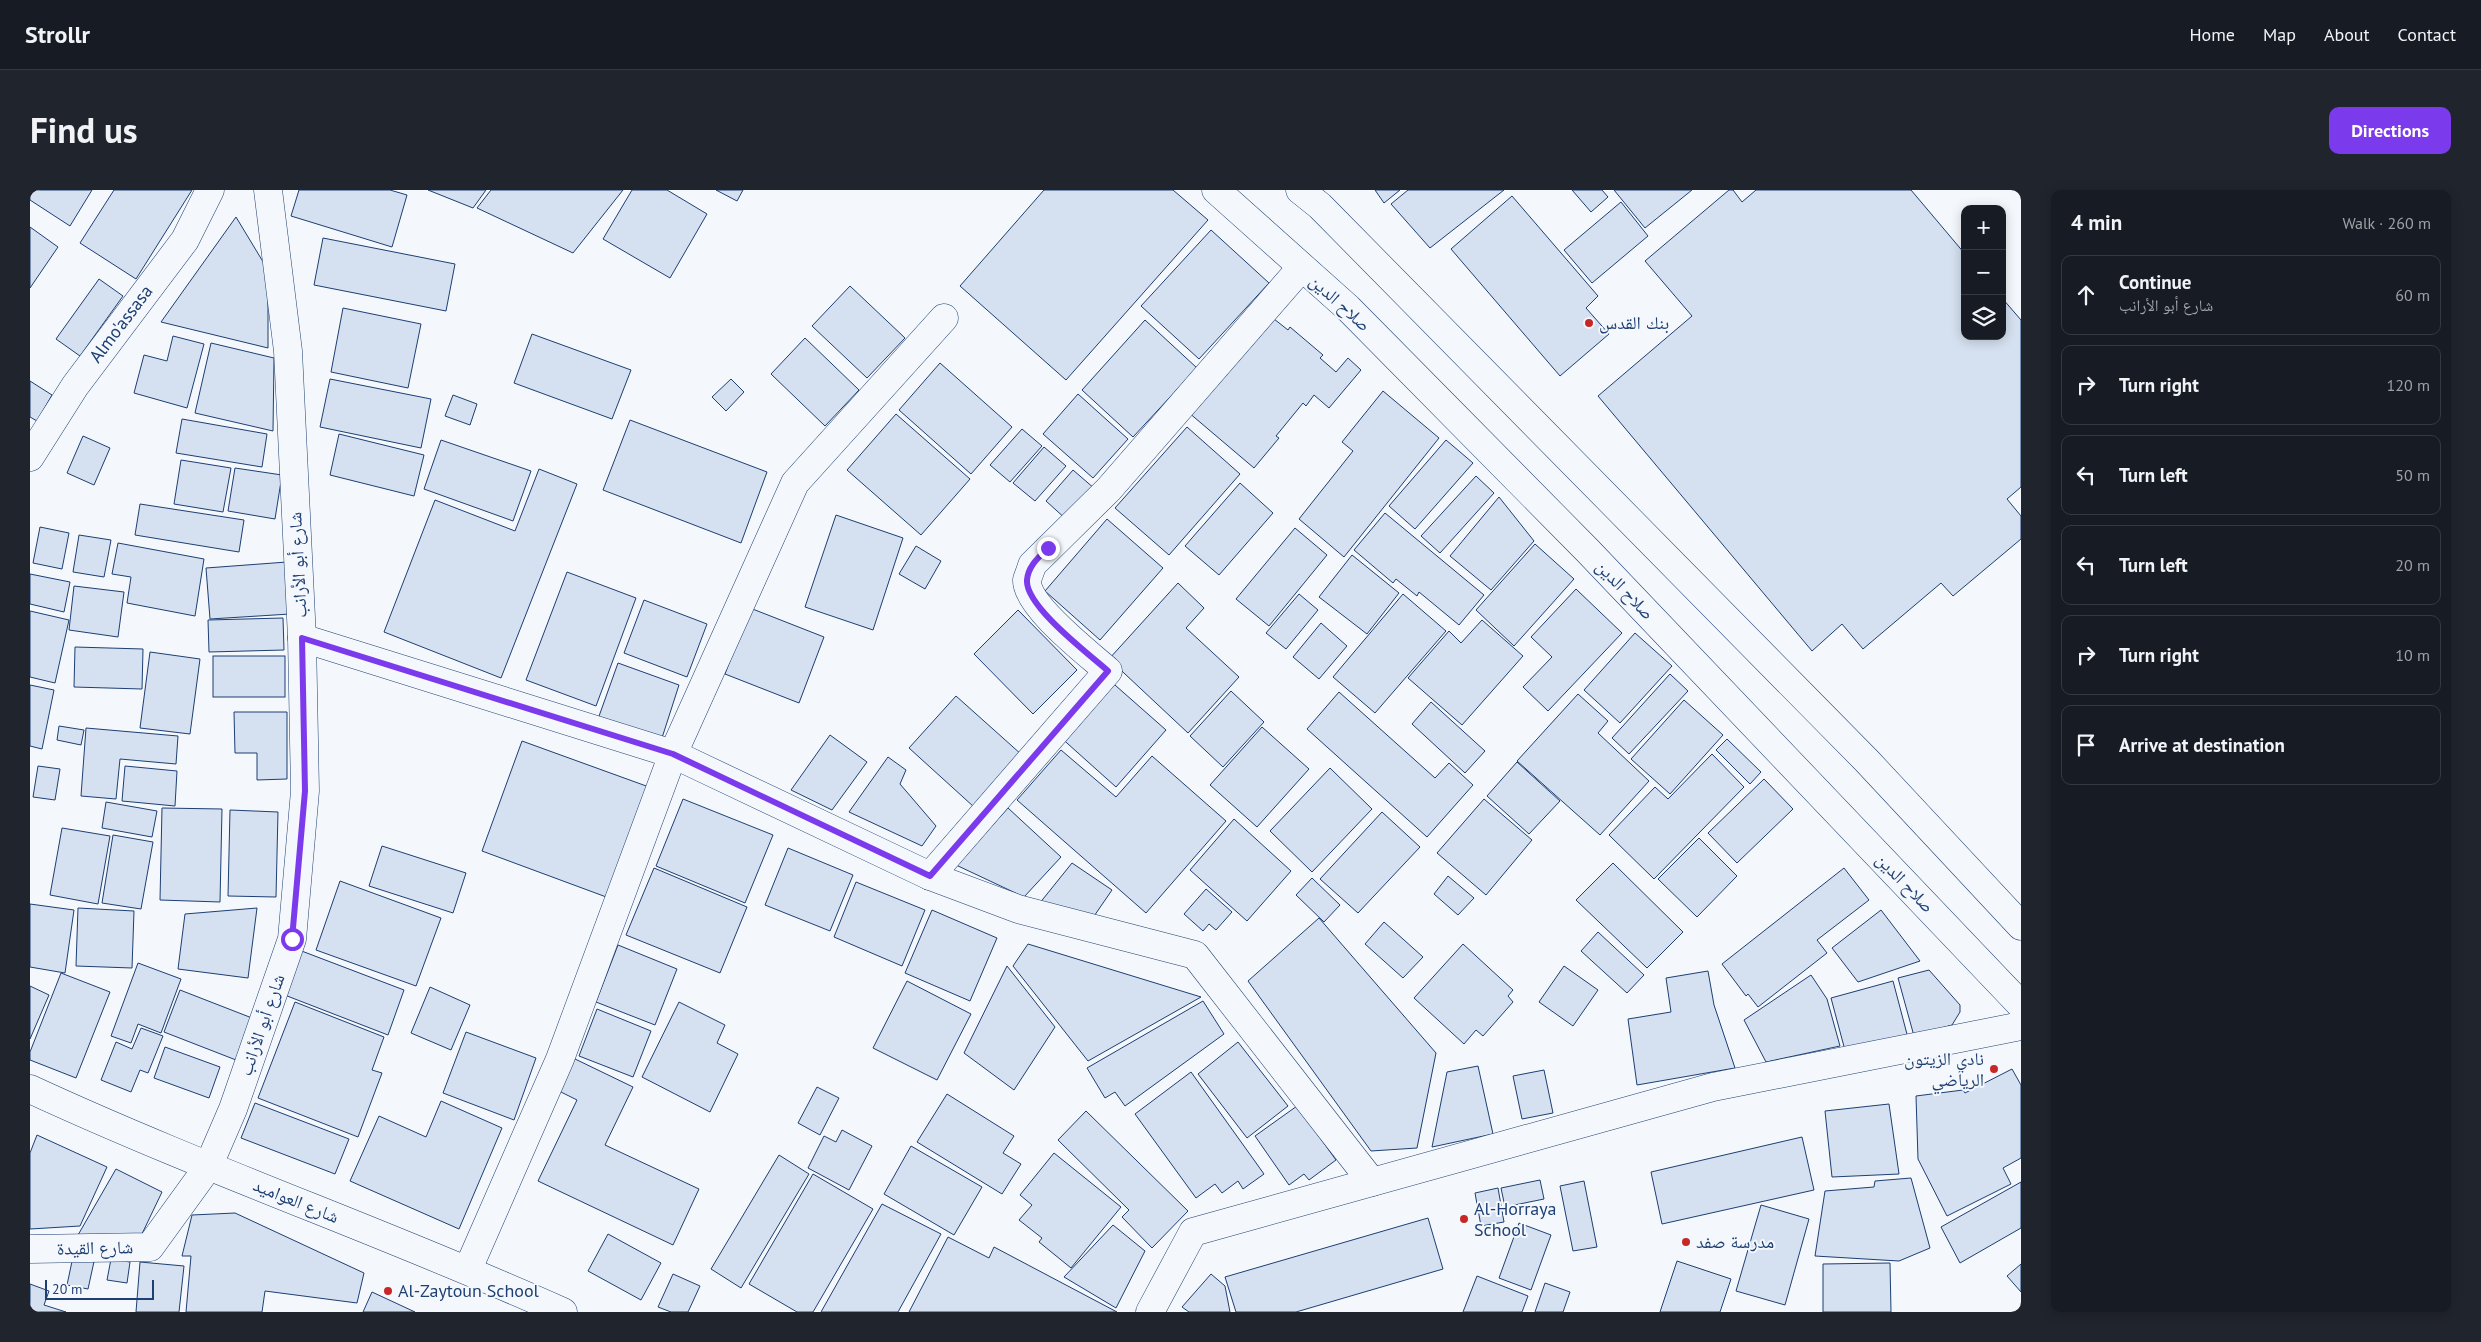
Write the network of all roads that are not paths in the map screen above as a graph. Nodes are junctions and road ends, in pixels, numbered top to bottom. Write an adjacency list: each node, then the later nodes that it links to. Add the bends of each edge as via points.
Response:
1 (210, 190): 7 (main road, Almo'assasa, via 185,240 75,386)
2 (268, 190): 8 (main road, شارع أبو الأرانب, via 288,351)
3 (1216, 190): 5 (main road, صلاح الدين)
4 (1300, 190): 11 (main road, via 1320,206 1867,761)
5 (1301, 268): 10 (main road, via 1110,489 1032,565 1027,581 1031,596 1108,671); 12 (main road, صلاح الدين, via 1348,308 1588,551)
6 (944, 318): 9 (main road, via 795,483)
7 (30, 457)
8 (302, 638): 9 (main road); 15 (main road, شارع أبو الأرانب, via 305,791 292,939 233,1109)
9 (673, 754): 10 (main road); 18 (main road, via 560,1059)
10 (930, 876): 16 (main road, via 1018,909 1195,956)
11 (2021, 926)
12 (2021, 1004)
13 (2021, 1026): 16 (main road, via 1713,1087)
14 (30, 1089): 15 (main road, شارع العواميد)
15 (208, 1166): 17 (main road, شارع القيدة, via 150,1247); 18 (main road, شارع العواميد)
16 (1372, 1182): 20 (main road, via 1193,1232)
17 (30, 1249)
18 (468, 1269): 19 (main road, شارع العواميد)
19 (563, 1312)
20 (1150, 1312)

